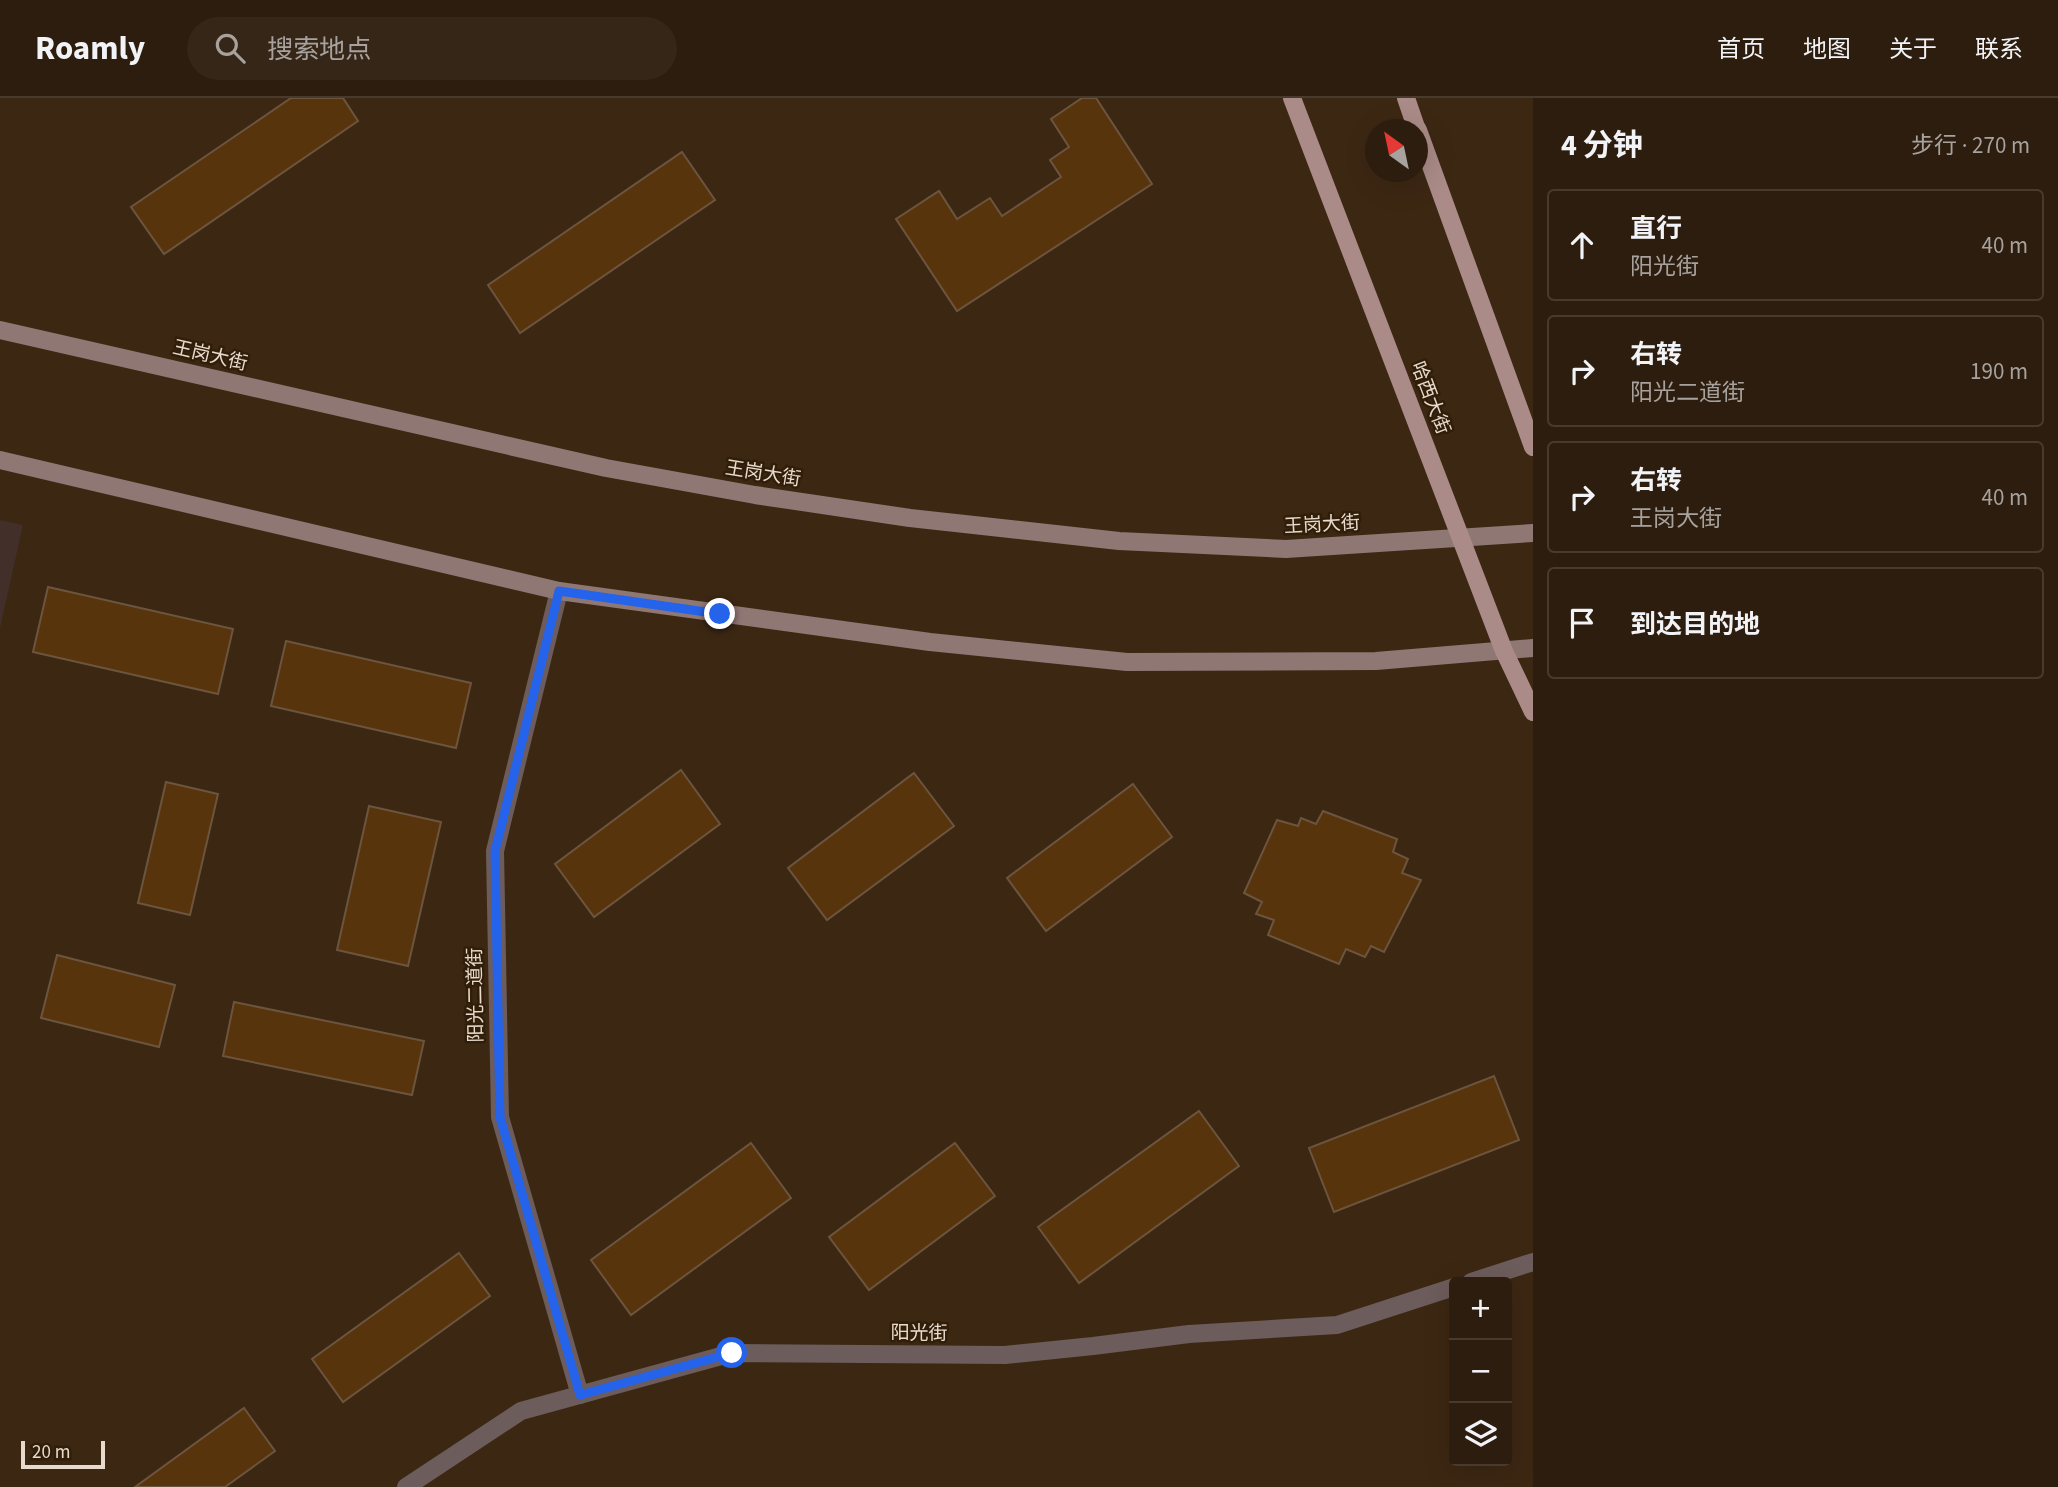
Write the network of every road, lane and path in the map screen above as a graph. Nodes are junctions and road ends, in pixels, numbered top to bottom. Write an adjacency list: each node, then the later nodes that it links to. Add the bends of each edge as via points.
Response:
1 (1292, 98): 9 (main road, 哈西大街)
2 (1406, 98): 3 (main road)
3 (1413, 119)
4 (1428, 160): 6 (main road)
5 (0, 330): 9 (main road, 王岗大街, via 606,468 884,514 1133,542 1286,549)
6 (1533, 447)
7 (0, 460): 10 (main road)
8 (1533, 533): 9 (main road, 王岗大街)
9 (1462, 540): 12 (main road, 哈西大街)
10 (559, 591): 12 (main road, via 930,642 1127,662 1376,661); 17 (street, 阳光二道街, via 495,851 500,1117)
11 (1533, 648): 12 (main road)
12 (1504, 651): 13 (main road, 哈西大街)
13 (1533, 712)
14 (1533, 1262): 15 (street)
15 (1486, 1277)
16 (1449, 1289): 17 (street, 阳光街, via 1337,1325 1189,1334 1005,1355 732,1353)
17 (580, 1395): 18 (street, 阳光街, via 521,1410)
18 (406, 1487)

